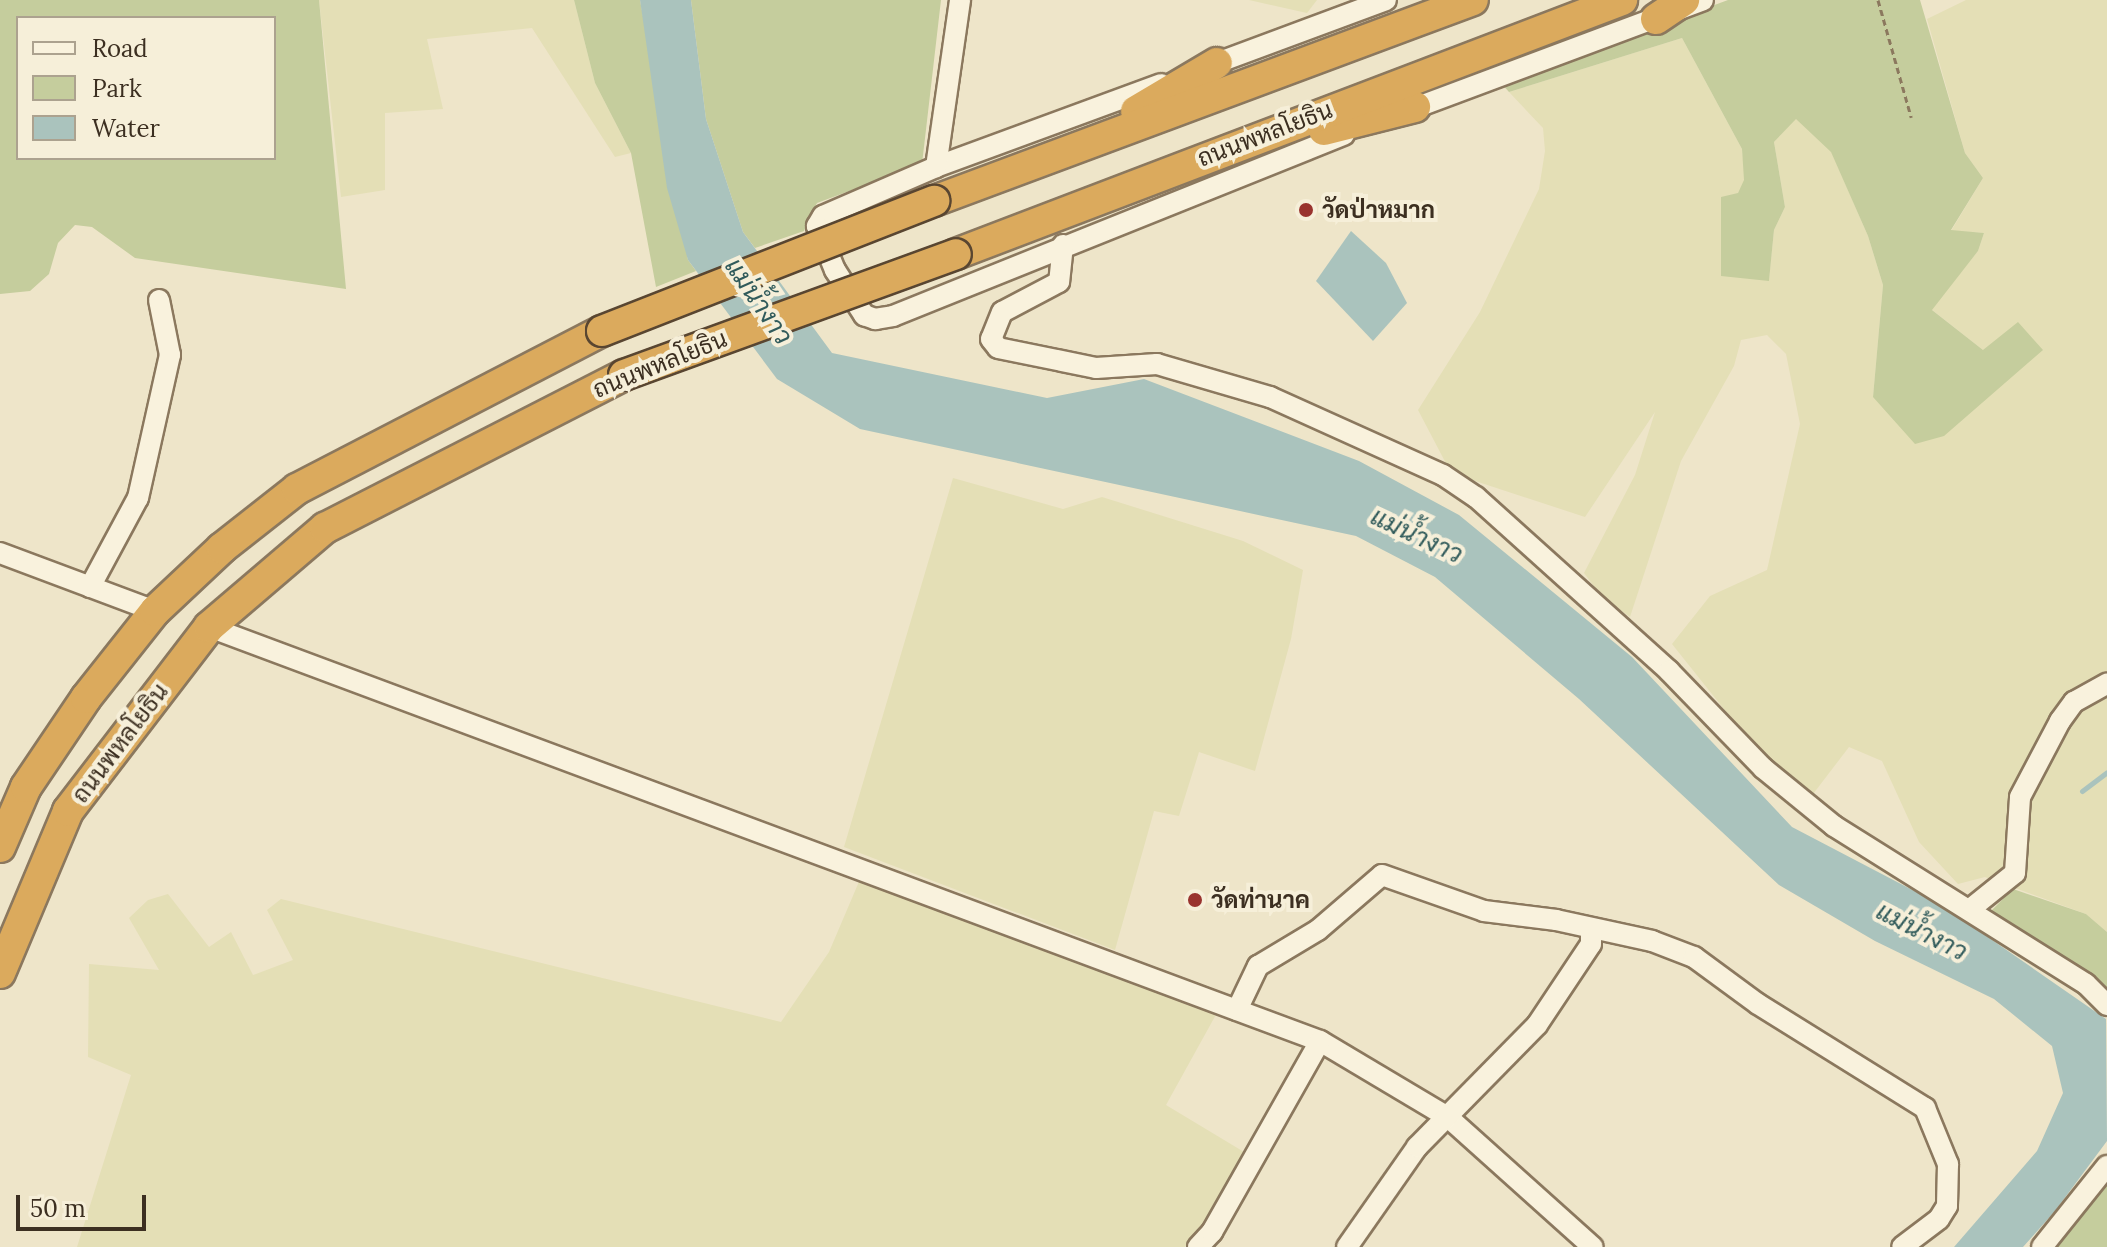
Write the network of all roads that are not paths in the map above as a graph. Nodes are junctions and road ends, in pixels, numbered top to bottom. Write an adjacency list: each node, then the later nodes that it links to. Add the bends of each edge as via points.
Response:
1 (960, 0): 12 (street)
2 (1386, 0): 8 (street)
3 (1473, 0): 10 (highway, ถนนพหลโยธิน)
4 (1622, 0): 11 (highway, ถนนพหลโยธิน)
5 (1684, 0): 7 (highway)
6 (1703, 0): 7 (street)
7 (1656, 19): 9 (street)
8 (1217, 63): 10 (highway); 12 (street)
9 (1415, 107): 11 (highway); 13 (street)
10 (1066, 152): 17 (highway, ถนนพหลโยธิน, bridge, via 602,331 297,489)
11 (1193, 162): 18 (highway, ถนนพหลโยธิน, bridge, via 624,375 325,528)
12 (936, 167): 13 (street, via 823,216 817,226 835,270 864,315 893,316)
13 (1063, 245): 21 (street, via 1059,282 1002,312 991,339 998,348 1096,368 1157,364 1270,397 1443,475 1476,497 1669,671 1763,768 1834,826)
14 (159, 300): 16 (street, via 170,355 138,498)
15 (0, 553): 16 (street)
16 (90, 587): 17 (street)
17 (155, 611): 20 (highway, ถนนพหลโยธิน, via 86,698 26,787)
18 (209, 627): 23 (highway, ถนนพหลโยธิน, via 68,811); 25 (street)
19 (2107, 684): 21 (street, via 2074,702 2060,721 2020,797 2015,873)
20 (0, 847)
21 (1969, 910): 24 (street, via 2086,984)
22 (1591, 931): 25 (street, via 1556,920 1484,911 1382,875 1318,930 1258,966); 27 (street, via 1591,944 1537,1025); 33 (street, via 1652,941 1694,957 1758,1004 1925,1108 1948,1164 1947,1206 1939,1219)
23 (0, 973)
24 (2107, 1005)
25 (1237, 1010): 26 (street)
26 (1320, 1041): 27 (street); 30 (street, via 1212,1232)
27 (1449, 1118): 29 (street); 31 (street, via 1417,1147)
28 (2107, 1166): 34 (street)
29 (1571, 1240): 32 (street)
30 (1198, 1247)
31 (1347, 1247)
32 (1593, 1247)
33 (1902, 1247)
34 (2042, 1247)

